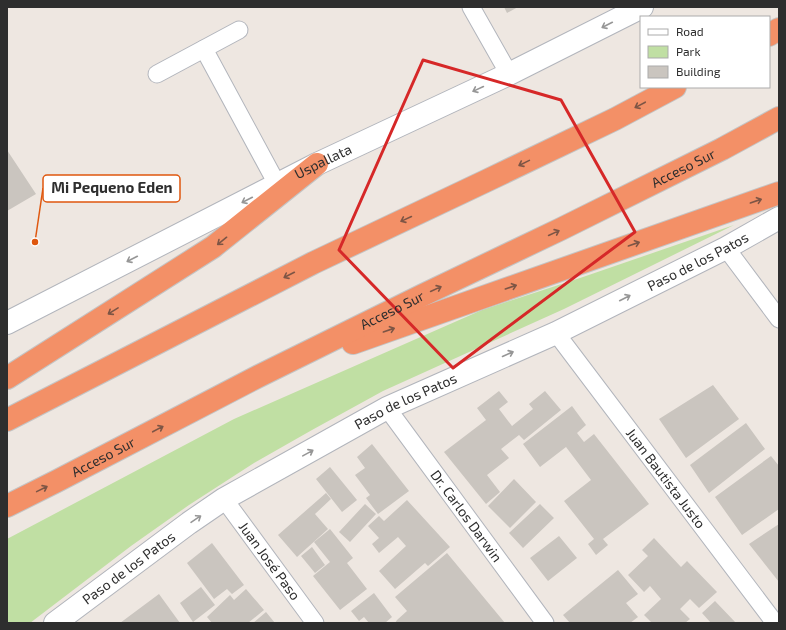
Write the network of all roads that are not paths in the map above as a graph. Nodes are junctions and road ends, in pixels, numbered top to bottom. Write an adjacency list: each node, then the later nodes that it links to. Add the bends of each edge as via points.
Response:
1 (471, 7): 8 (street)
2 (642, 7): 8 (street, Uspallata, one-way to 8)
3 (239, 30): 6 (street)
4 (779, 30): 5 (highway)
5 (770, 34)
6 (204, 49): 7 (street); 12 (street)
7 (157, 74)
8 (509, 74): 11 (street, Uspallata, one-way to 11)
9 (673, 88): 22 (highway, one-way to 22, via 615,119 313,263)
10 (779, 118): 19 (highway, Acceso Sur, one-way to 10, via 722,150)
11 (318, 164): 12 (street, Uspallata); 20 (highway, one-way to 20, via 213,247)
12 (277, 184): 17 (street, Uspallata, one-way to 17)
13 (779, 193): 19 (highway, one-way to 13)
14 (779, 218): 15 (street, Paso de los Patos)
15 (726, 248): 16 (street); 18 (street, Paso de los Patos, one-way to 15)
16 (779, 319)
17 (7, 323)
18 (556, 332): 21 (street, Paso de los Patos, one-way to 18); 29 (street, Juan Bautista Justo)
19 (260, 376): 24 (highway, Acceso Sur, one-way to 19)
20 (7, 378)
21 (387, 408): 23 (street, Paso de los Patos, one-way to 21); 28 (street, Dr. Carlos Darwin)
22 (7, 420)
23 (224, 500): 25 (street, Paso de los Patos, one-way to 23, via 189,523); 27 (street, Juan José Paso)
24 (7, 506)
25 (80, 616): 26 (street, Paso de los Patos)
26 (55, 623)
27 (315, 623)
28 (545, 623)
29 (775, 623)

